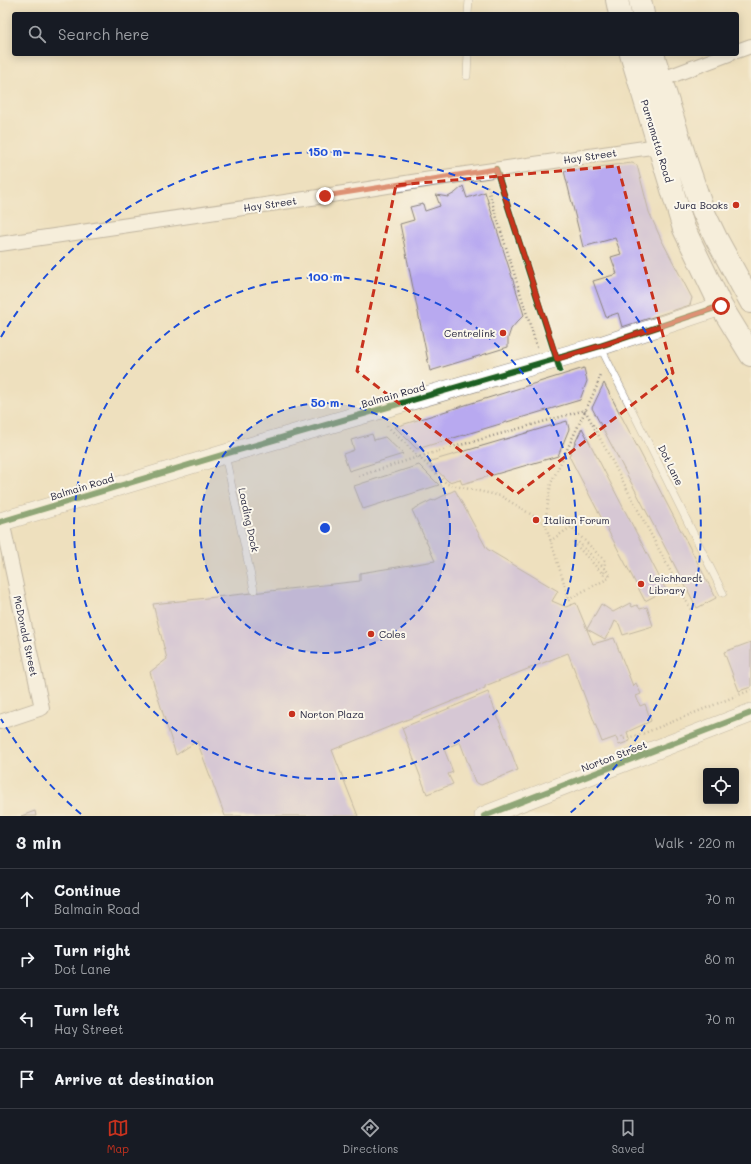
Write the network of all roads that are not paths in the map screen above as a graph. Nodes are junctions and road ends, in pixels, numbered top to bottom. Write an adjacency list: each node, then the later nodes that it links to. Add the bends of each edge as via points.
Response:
1 (469, 0): 4 (lane)
2 (617, 0): 5 (highway)
3 (640, 0): 6 (highway)
4 (468, 12)
5 (620, 12)
6 (642, 12)
7 (751, 46): 8 (street)
8 (739, 50)
9 (468, 56): 13 (lane)
10 (632, 56): 15 (highway, Parramatta Road)
11 (654, 56): 14 (highway, Parramatta Road)
12 (724, 56): 14 (street)
13 (467, 76)
14 (660, 80): 17 (highway, Parramatta Road, via 704,211)
15 (658, 146): 16 (street, Hay Street); 18 (highway, Parramatta Road, via 684,229)
16 (0, 244)
17 (751, 302)
18 (721, 306): 19 (highway, Parramatta Road); 20 (main road, Balmain Road)
19 (745, 336): 21 (highway, Parramatta Road)
20 (603, 351): 22 (main road, Balmain Road, via 542,363); 25 (lane, Dot Lane)
21 (751, 355)
22 (225, 454): 23 (main road, Balmain Road); 24 (lane, Loading Dock)
23 (1, 522): 27 (street, McDonald Street, via 42,708)
24 (254, 590)
25 (723, 593)
26 (751, 713): 28 (main road, Norton Street)
27 (0, 722)
28 (484, 816)

